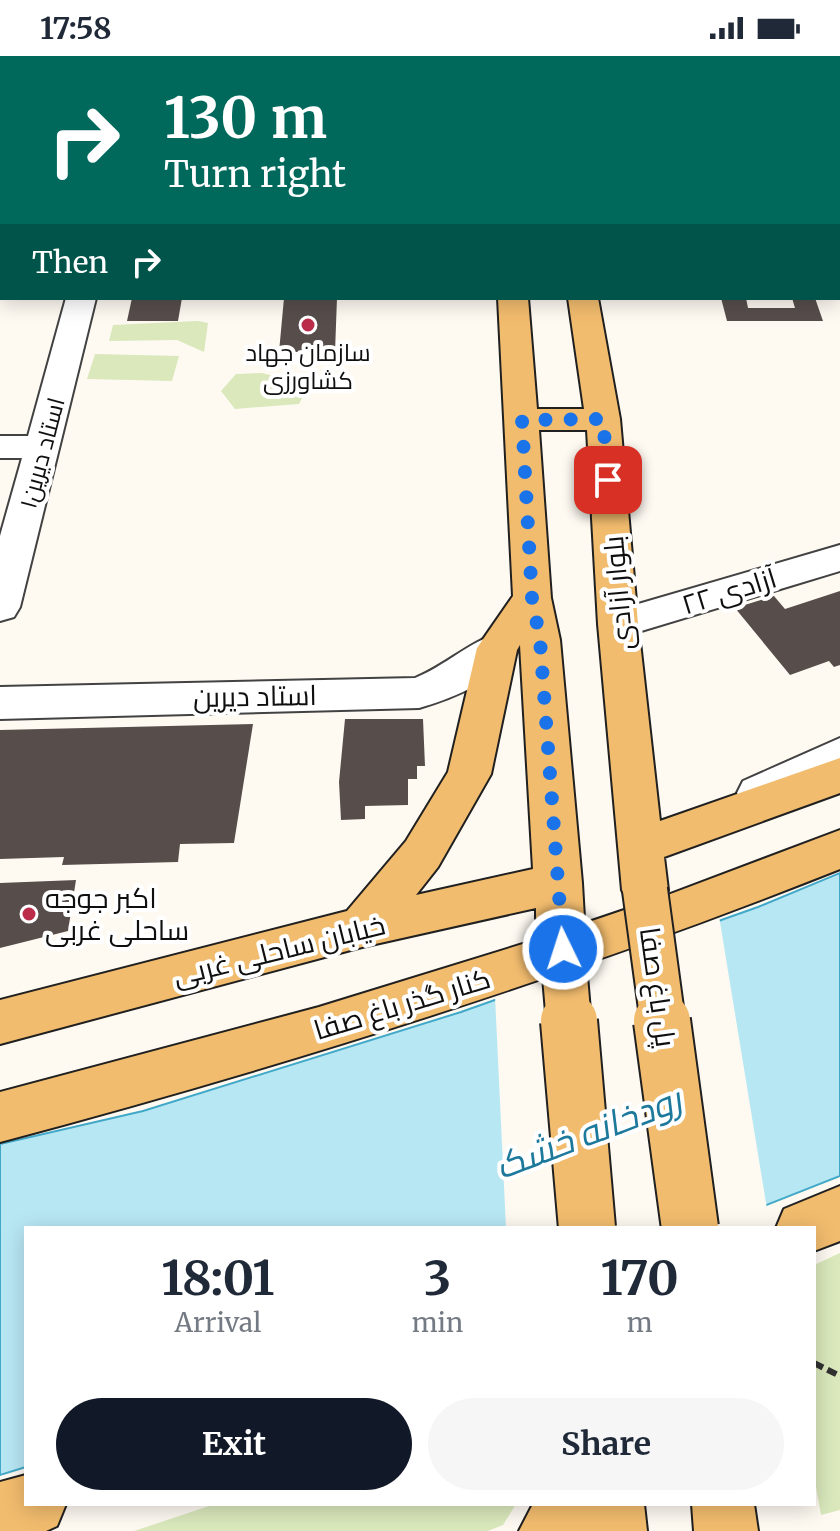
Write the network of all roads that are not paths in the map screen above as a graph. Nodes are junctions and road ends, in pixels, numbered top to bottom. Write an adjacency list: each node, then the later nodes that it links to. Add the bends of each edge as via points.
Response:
1 (81, 300): 7 (street, استاد دیرین۱)
2 (513, 300): 5 (main road)
3 (583, 300): 4 (main road, بلوار آزادی)
4 (603, 419): 5 (main road); 11 (main road, بلوار آزادی)
5 (522, 420): 9 (main road)
6 (0, 447): 7 (street)
7 (44, 447): 10 (street, استاد دیرین۱)
8 (840, 558): 11 (street, آزادی ۲۲)
9 (532, 598): 12 (main road); 18 (main road, via 540,640)
10 (0, 607)
11 (618, 624): 17 (main road, بلوار آزادی)
12 (497, 648): 13 (street, استاد دیرین, via 455,678 419,693); 19 (main road, via 469,774 422,854)
13 (0, 703)
14 (840, 755): 17 (street)
15 (840, 775): 17 (main road)
16 (840, 849): 21 (main road, کنار گذر باغ صفا, via 461,988 170,1074)
17 (644, 868): 24 (main road, پل باغ صفا, bridge)
18 (560, 900): 19 (main road, خیابان ساحلی غربی); 23 (main road, bridge)
19 (362, 927): 20 (main road, خیابان ساحلی غربی)
20 (0, 1022)
21 (0, 1117)
22 (840, 1213): 25 (main road)
23 (587, 1226)
24 (690, 1226)
25 (809, 1226)
26 (28, 1506): 30 (main road)
27 (575, 1506): 31 (main road)
28 (613, 1506): 32 (main road)
29 (723, 1506): 33 (main road)
30 (0, 1514)
31 (551, 1531)
32 (615, 1531)
33 (726, 1531)

